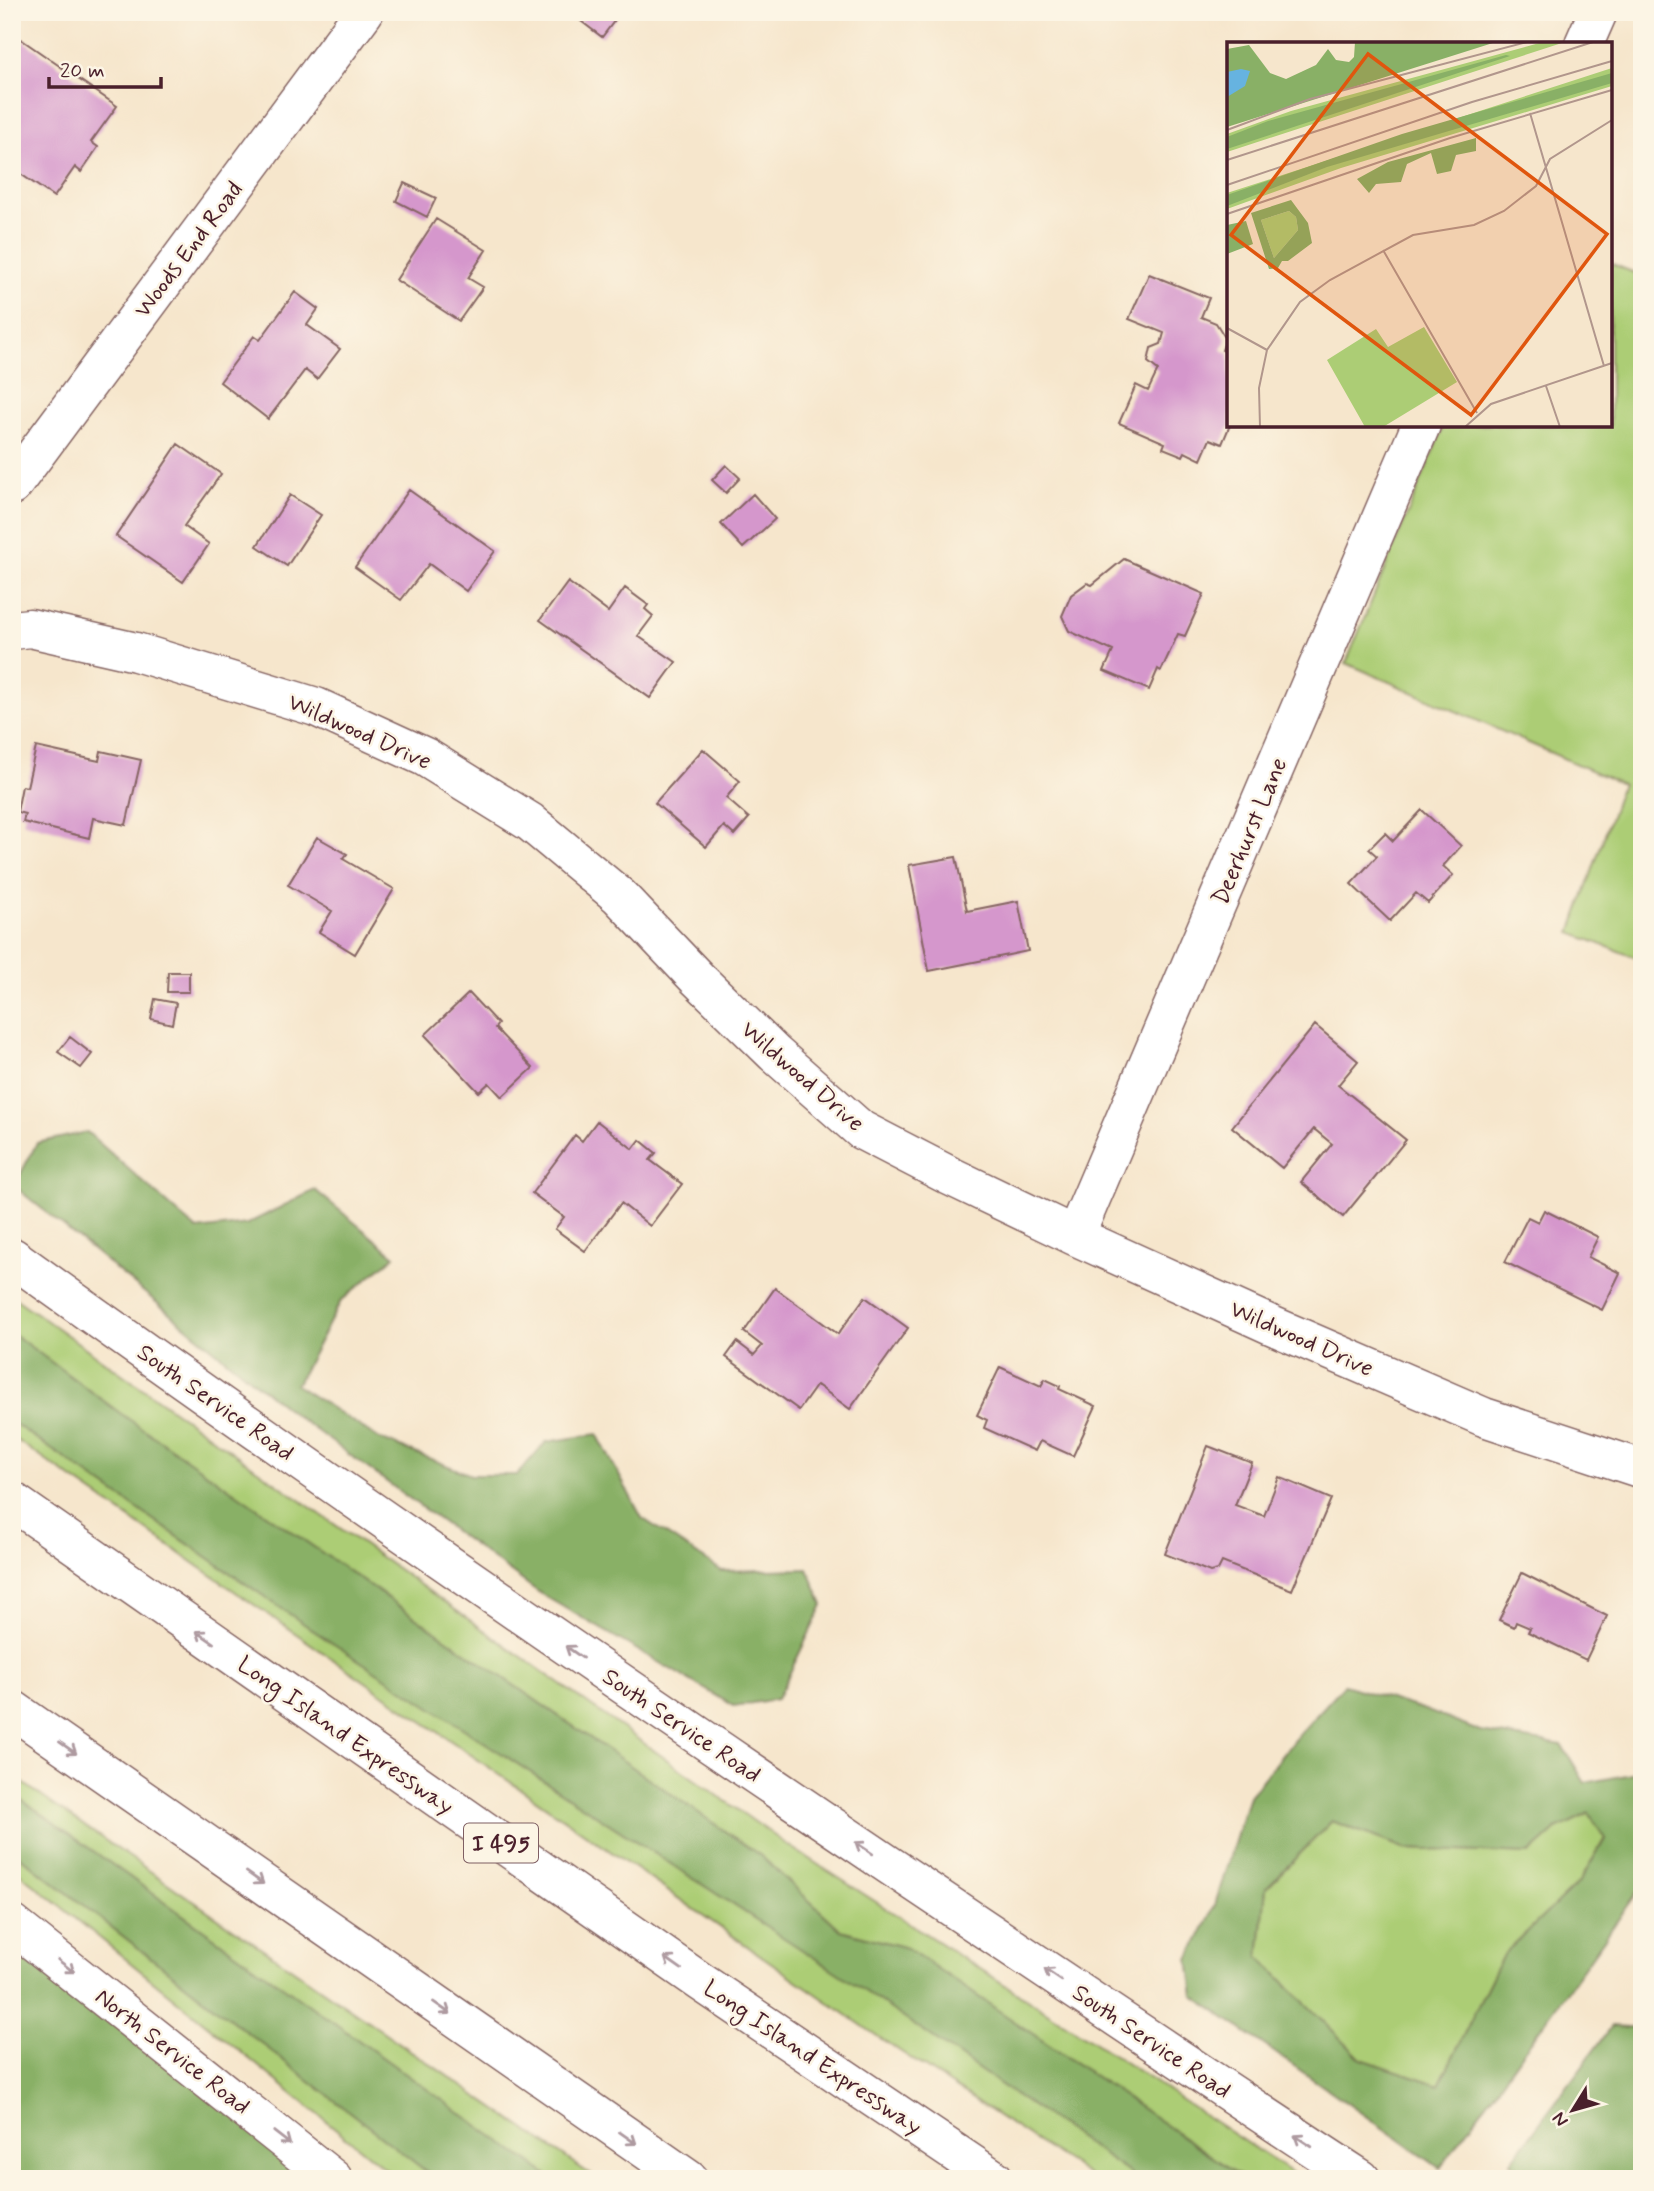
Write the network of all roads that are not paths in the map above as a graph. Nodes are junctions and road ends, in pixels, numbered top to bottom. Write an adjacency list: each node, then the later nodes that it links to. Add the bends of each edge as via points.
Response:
1 (364, 12): 5 (main road, Woods End Road)
2 (1598, 12): 3 (main road)
3 (1585, 42)
4 (1420, 427): 7 (main road, Deerhurst Lane)
5 (12, 486)
6 (12, 631): 7 (main road, Wildwood Drive, via 30,628 136,652 316,708 425,757 530,822 619,896 775,1054 861,1130)
7 (1075, 1236): 9 (main road, Wildwood Drive, via 1484,1417)
8 (12, 1257): 16 (main road, South Service Road, one-way to 8, via 613,1679)
9 (1642, 1469)
10 (12, 1501): 15 (main road, Long Island Expressway / I 495, one-way to 10, via 701,1982)
11 (12, 1709): 14 (main road, one-way to 14)
12 (12, 1924): 13 (main road, North Service Road, one-way to 13)
13 (333, 2179)
14 (688, 2179)
15 (994, 2179)
16 (1361, 2179)

